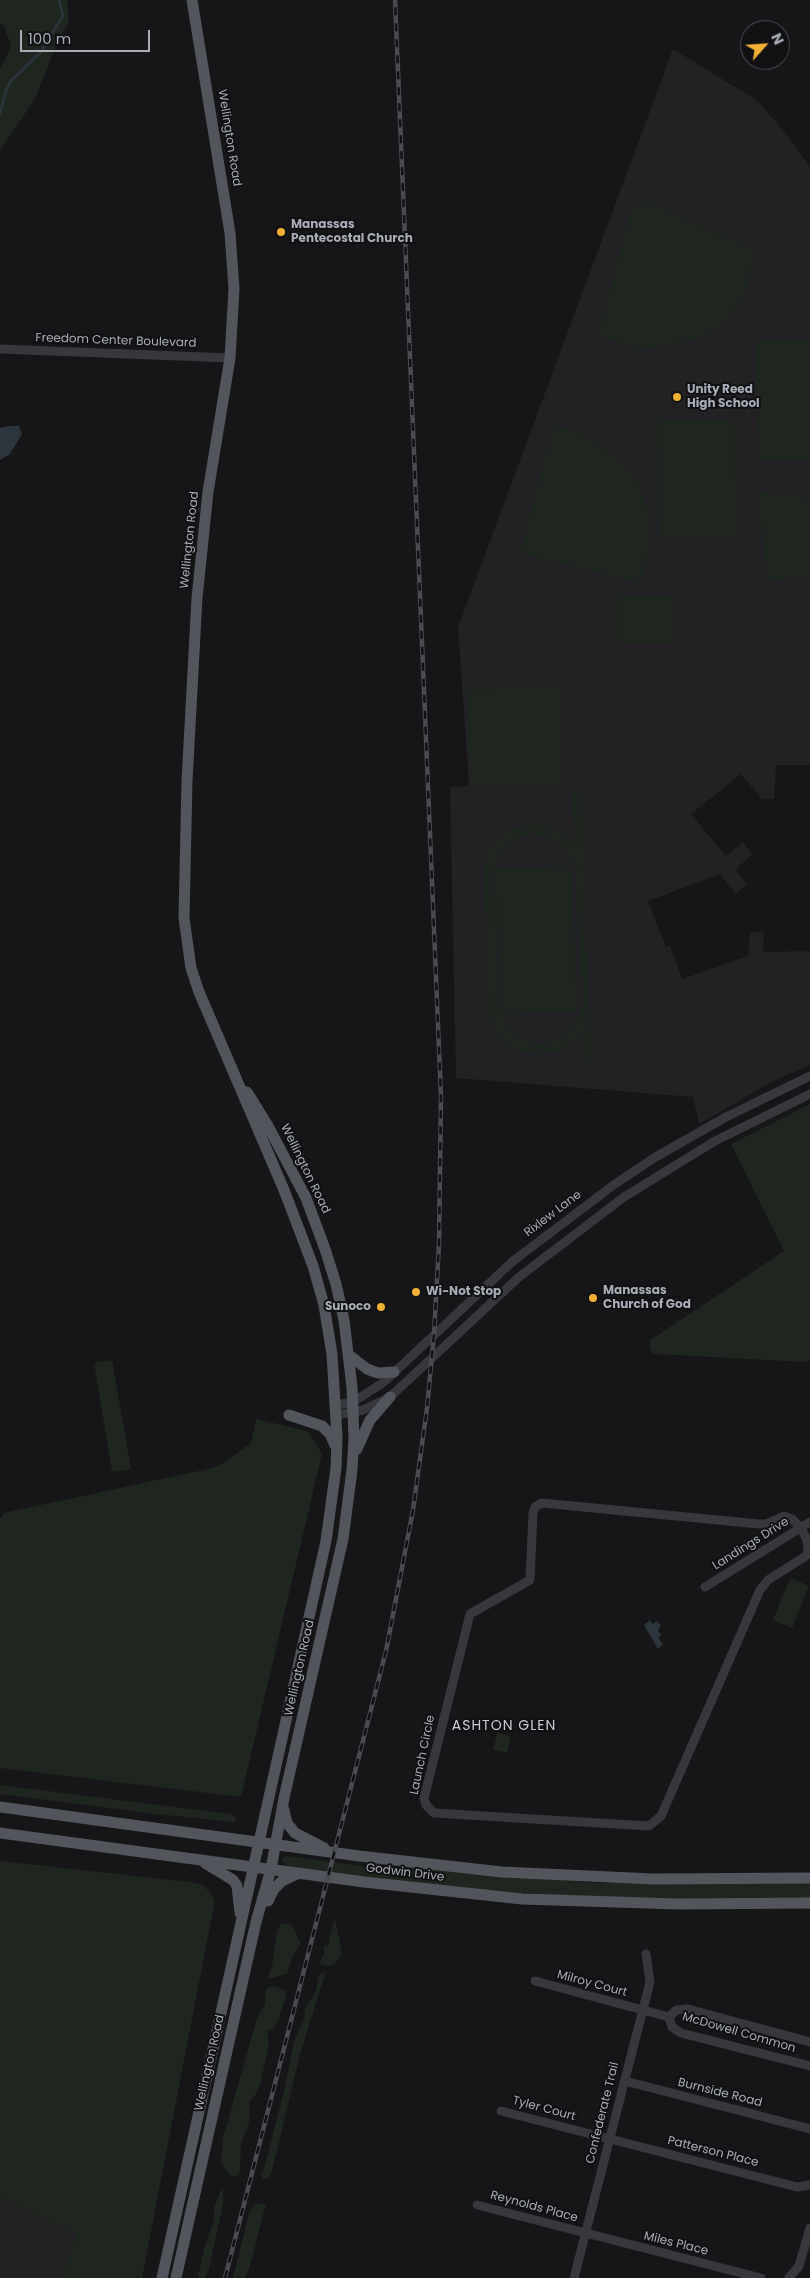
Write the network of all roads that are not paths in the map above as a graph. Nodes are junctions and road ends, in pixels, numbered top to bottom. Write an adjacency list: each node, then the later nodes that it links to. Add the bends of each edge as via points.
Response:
1 (192, 0): 3 (main road, Wellington Road, via 230,233 234,289)
2 (0, 349): 3 (street, Freedom Center Boulevard)
3 (230, 358): 5 (main road, Wellington Road, via 200,566 190,718 184,896 187,942 196,984)
4 (810, 1076): 8 (street, Rixlew Lane, via 719,1121 615,1184 513,1261)
5 (237, 1078): 7 (main road, Wellington Road, via 268,1126 309,1205 336,1284); 11 (main road, Wellington Road, via 313,1266 324,1305 332,1354)
6 (810, 1094): 9 (street, Rixlew Lane, via 715,1142 624,1197 519,1277)
7 (349, 1355): 8 (main road, via 363,1368); 10 (main road, Wellington Road)
8 (394, 1372): 10 (street, Rixlew Lane)
9 (390, 1397): 10 (street, Rixlew Lane); 14 (main road, via 362,1434)
10 (353, 1407): 11 (street, Rixlew Lane); 14 (main road, Wellington Road)
11 (336, 1410): 13 (main road, Wellington Road)
12 (289, 1415): 13 (main road, via 322,1426 333,1438)
13 (336, 1449): 21 (main road, Wellington Road, via 326,1540)
14 (352, 1470): 18 (main road, Wellington Road, via 343,1539)
15 (810, 1522): 16 (street, Landings Drive)
16 (801, 1528): 16 (street, Launch Circle, via 784,1516 759,1524 542,1503 536,1507 530,1580 470,1614 424,1798 426,1805 434,1813 642,1826 656,1821 661,1816 760,1590 768,1580 808,1552); 17 (street, Landings Drive)
17 (705, 1587)
18 (284, 1798): 22 (main road, Wellington Road); 23 (main road, via 285,1817 292,1830)
19 (0, 1808): 21 (main road, Godwin Drive)
20 (0, 1833): 24 (main road, Godwin Drive)
21 (259, 1842): 22 (main road, Godwin Drive); 25 (main road, Wellington Road)
22 (276, 1844): 23 (main road, Godwin Drive); 26 (main road, Wellington Road)
23 (335, 1852): 28 (main road, Godwin Drive, via 502,1872 599,1878)
24 (197, 1859): 25 (main road, Godwin Drive); 30 (main road, via 233,1880 237,1886)
25 (255, 1867): 26 (main road, Godwin Drive); 30 (main road, Wellington Road)
26 (271, 1869): 27 (main road, Godwin Drive); 31 (main road, Wellington Road)
27 (299, 1873): 29 (main road, Godwin Drive, via 522,1899 658,1904); 31 (main road, via 274,1889)
28 (810, 1878)
29 (810, 1903)
30 (241, 1920): 46 (main road, Wellington Road)
31 (256, 1922): 47 (main road, Wellington Road)
32 (646, 1954): 34 (street, Confederate Trail, via 650,1982)
33 (535, 1981): 34 (street, Milroy Court)
34 (643, 2010): 35 (street, McDowell Common); 38 (street, Confederate Trail)
35 (669, 2017): 36 (street, McDowell Common, via 676,2010 688,2009); 37 (street, McDowell Common, via 672,2027 681,2033)
36 (810, 2042)
37 (810, 2066)
38 (625, 2081): 40 (street, Burnside Road); 41 (street, Confederate Trail)
39 (501, 2111): 41 (street, Tyler Court)
40 (810, 2129)
41 (610, 2139): 42 (street, Patterson Place, via 797,2187); 45 (street, Confederate Trail)
42 (810, 2185)
43 (477, 2205): 45 (street, Reynolds Place)
44 (810, 2228): 50 (street, via 800,2266)
45 (585, 2234): 48 (street, Confederate Trail); 49 (street, Miles Place)
46 (162, 2278)
47 (176, 2278)
48 (574, 2278)
49 (761, 2278)
50 (789, 2278)

